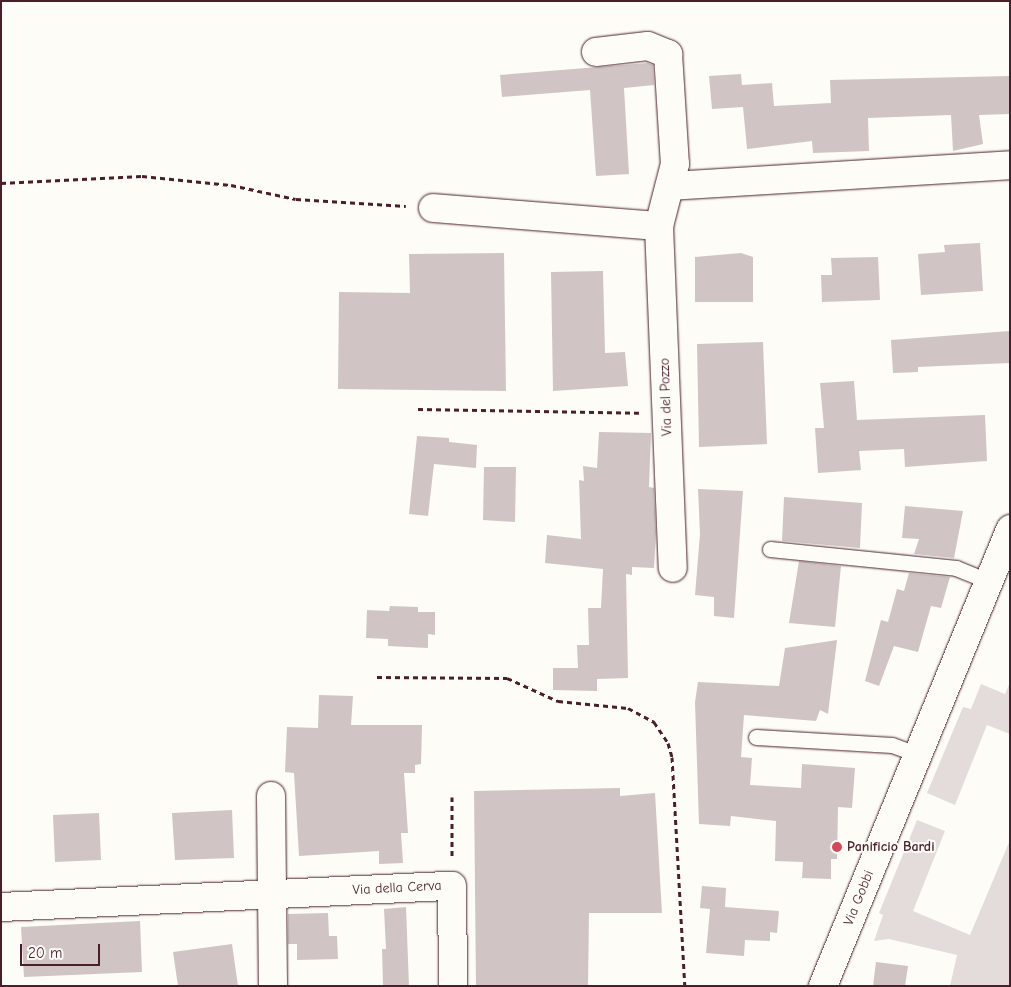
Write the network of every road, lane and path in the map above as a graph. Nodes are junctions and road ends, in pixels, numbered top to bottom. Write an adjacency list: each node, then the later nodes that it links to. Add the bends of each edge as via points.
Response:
1 (596, 52): 4 (street, Via del Pozzo, via 648,46 668,54 675,164)
2 (1010, 165): 4 (street)
3 (1, 183): 5 (path, via 142,176 231,185 296,199)
4 (670, 186): 6 (street, Via del Pozzo)
5 (433, 208): 6 (street)
6 (659, 226): 8 (street, Via del Pozzo)
7 (418, 409): 8 (path)
8 (667, 413): 11 (street, Via del Pozzo)
9 (1010, 529): 12 (street, Via Gobbi)
10 (770, 549): 12 (lane, via 956,568)
11 (673, 568)
12 (988, 581): 15 (street, Via Gobbi)
13 (376, 677): 23 (path, via 507,678 558,701 628,708 654,722 668,743 672,757)
14 (756, 737): 15 (lane, via 892,745)
15 (917, 754): 24 (street, Via Gobbi)
16 (271, 796): 19 (street)
17 (452, 797): 18 (path)
18 (452, 886): 19 (street, Via della Cerva); 22 (street, Via della Cerva)
19 (272, 894): 20 (street, Via della Cerva); 21 (street)
20 (1, 907)
21 (273, 986)
22 (454, 986)
23 (685, 986)
24 (822, 986)

